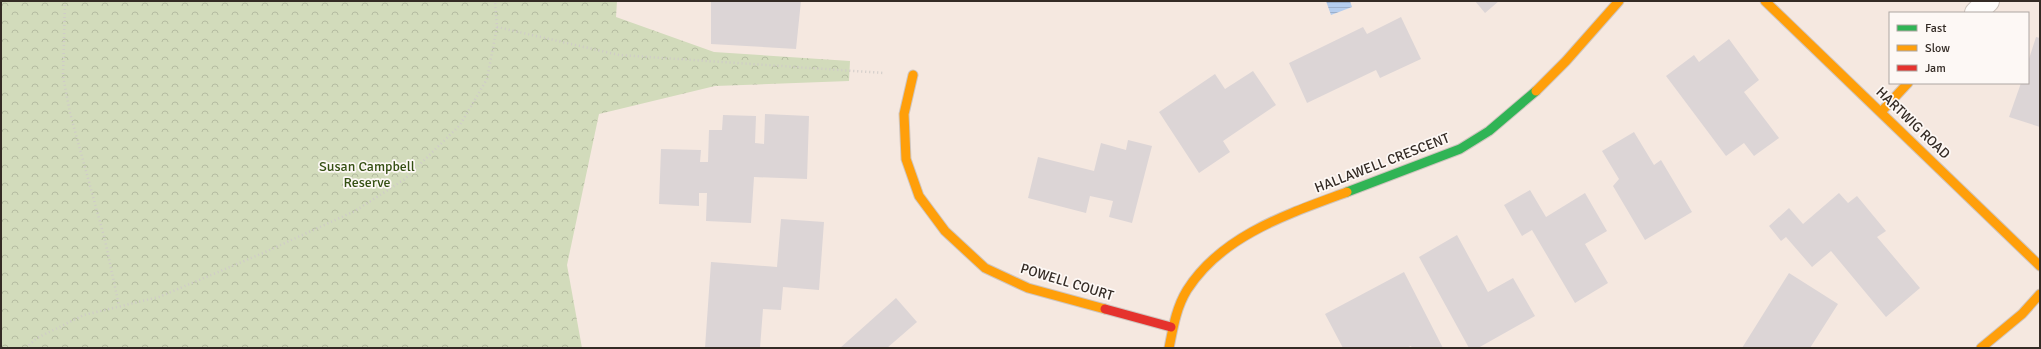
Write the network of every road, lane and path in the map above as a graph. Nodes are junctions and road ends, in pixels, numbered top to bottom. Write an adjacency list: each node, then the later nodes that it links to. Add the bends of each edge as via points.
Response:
1 (65, 1): 13 (path, via 63,76 72,120 105,240)
2 (495, 1): 7 (path)
3 (1618, 1): 14 (street, HALLAWELL CRESCENT, via 1562,67 1523,105 1465,147 1273,220 1235,240 1211,260 1189,287)
4 (1765, 1): 10 (street, HARTWIG ROAD)
5 (1988, 1): 6 (street)
6 (1977, 12)
7 (497, 27): 8 (path, via 619,55); 13 (path, via 487,79 460,124 405,178 355,211 270,250 159,296)
8 (913, 75): 14 (street, POWELL COURT, via 904,114 906,159 919,196 945,231 985,268 1028,288)
9 (1907, 84): 10 (street)
10 (1881, 112): 11 (street, HARTWIG ROAD)
11 (2040, 266)
12 (2040, 294): 17 (street, via 2022,314)
13 (119, 306): 15 (path, via 84,315 37,338)
14 (1171, 327): 16 (street, HALLAWELL CRESCENT)
15 (26, 348)
16 (1169, 348)
17 (1981, 348)

